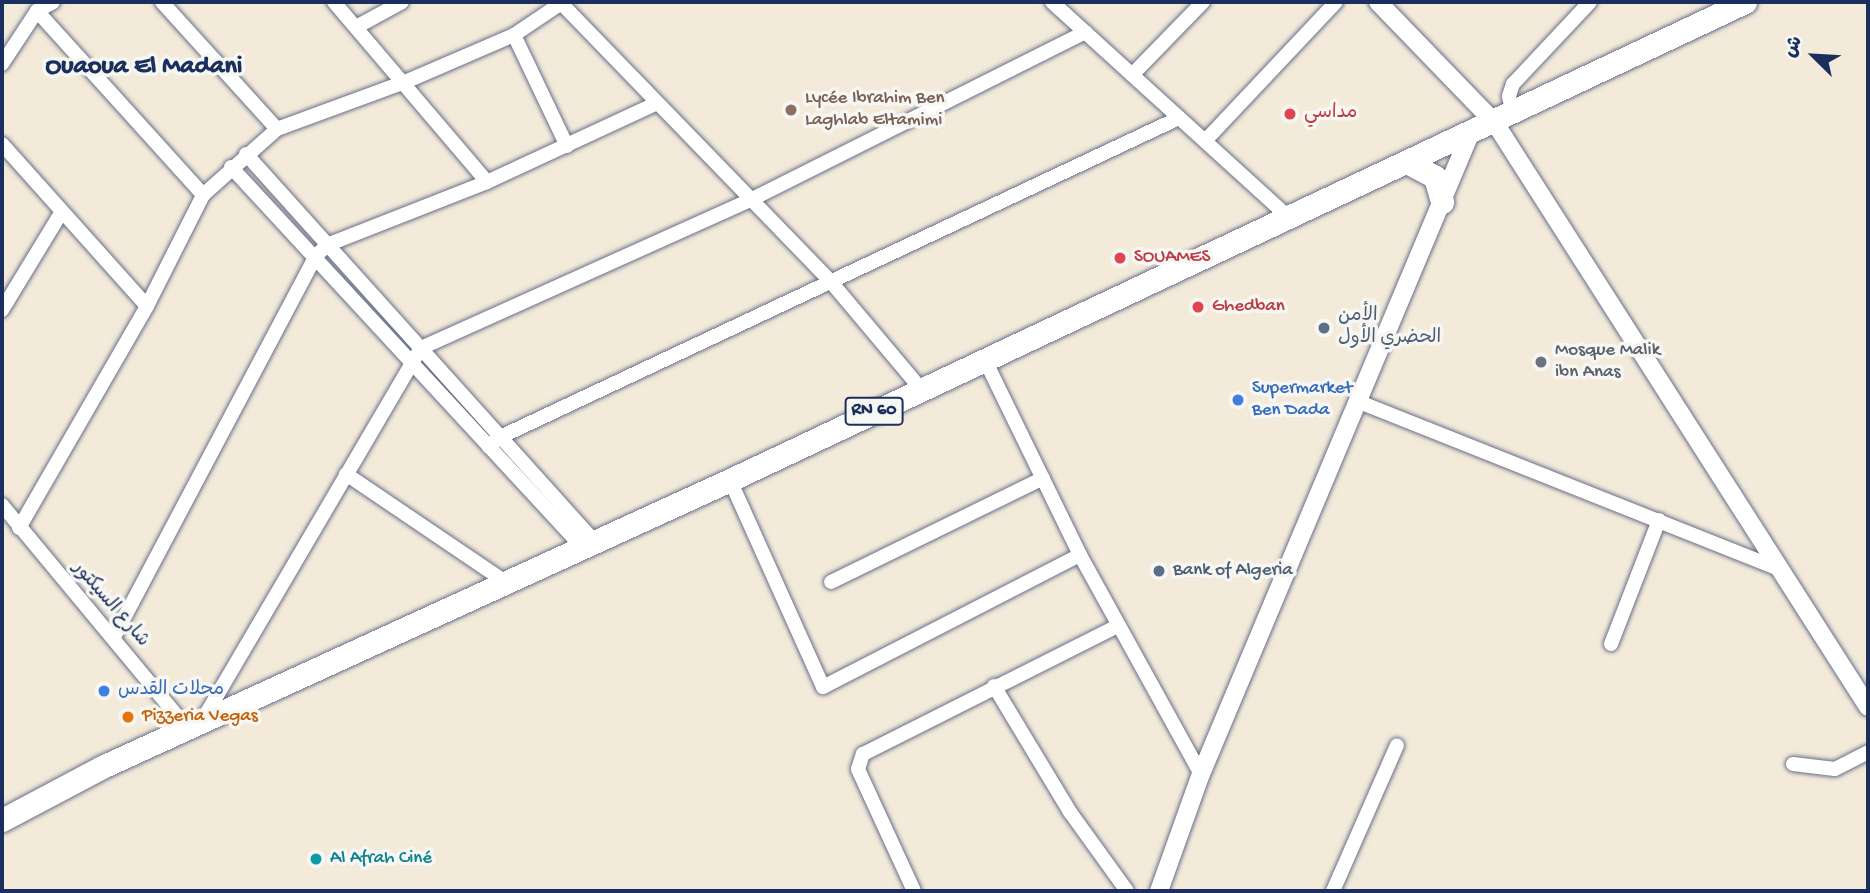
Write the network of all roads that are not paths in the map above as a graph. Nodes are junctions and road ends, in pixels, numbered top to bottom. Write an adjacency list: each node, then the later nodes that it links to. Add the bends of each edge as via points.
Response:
1 (53, 2): 13 (street)
2 (162, 2): 23 (street)
3 (334, 2): 14 (street)
4 (402, 2): 14 (street)
5 (561, 2): 16 (street); 20 (street)
6 (1052, 2): 15 (street)
7 (1203, 2): 18 (street)
8 (1336, 2): 25 (street)
9 (1378, 2): 22 (street)
10 (1590, 2): 22 (street, via 1513,84)
11 (1745, 2): 12 (main road, RN 60)
12 (1716, 7): 22 (main road, RN 60)
13 (37, 11): 17 (street); 32 (street)
14 (358, 26): 19 (street)
15 (1085, 32): 18 (street); 33 (street)
16 (514, 35): 19 (street); 27 (street)
17 (2, 64)
18 (1132, 75): 21 (street)
19 (405, 82): 23 (street); 31 (street)
20 (657, 103): 27 (street); 33 (street)
21 (1179, 117): 25 (street); 39 (street)
22 (1504, 119): 24 (main road, RN 60); 56 (street)
23 (277, 129): 28 (street)
24 (1470, 134): 29 (main road, RN 60); 34 (street)
25 (1205, 141): 36 (street)
26 (2, 144): 35 (street)
27 (567, 146): 31 (street)
28 (246, 154): 30 (street); 37 (street)
29 (1407, 163): 34 (main road, via 1435,177); 36 (main road, RN 60)
30 (231, 167): 32 (street); 38 (street)
31 (487, 182): 37 (street)
32 (203, 195): 40 (street)
33 (750, 200): 39 (street); 42 (street)
34 (1442, 202): 46 (street)
35 (61, 213): 40 (street); 41 (street)
36 (1286, 215): 43 (main road, RN 60)
37 (327, 245): 38 (street); 42 (street)
38 (315, 257): 44 (street); 60 (street)
39 (832, 283): 45 (street); 47 (street)
40 (146, 306): 53 (street)
41 (2, 310)
42 (421, 348): 44 (street); 47 (street)
43 (984, 358): 45 (main road, RN 60); 49 (street)
44 (410, 362): 47 (street); 48 (street)
45 (921, 389): 50 (main road, RN 60)
46 (1357, 401): 52 (street); 68 (street)
47 (493, 443): 54 (street)
48 (346, 474): 58 (street); 64 (street)
49 (1043, 478): 55 (street); 57 (street)
50 (730, 480): 54 (main road, RN 60); 55 (street, via 823,687)
51 (2, 505): 53 (street, شارع السيكتور)
52 (1659, 520): 56 (street); 61 (street)
53 (19, 528): 60 (street, شارع السيكتور)
54 (588, 544): 58 (main road, RN 60)
55 (1080, 555): 59 (street)
56 (1782, 570): 63 (street)
57 (831, 582)
58 (508, 583): 64 (main road, RN 60)
59 (1117, 626): 62 (street); 68 (street)
60 (114, 637): 64 (street, شارع السيكتور)
61 (1611, 645)
62 (994, 686): 70 (street, via 863,754 858,764); 71 (street, via 1070,812)
63 (1868, 707)
64 (194, 727): 69 (main road, RN 60, via 102,767)
65 (1397, 745): 73 (street)
66 (1868, 752): 67 (street, via 1835,769)
67 (1793, 764)
68 (1201, 774): 72 (street)
69 (2, 820)
70 (914, 891)
71 (1127, 891)
72 (1159, 891)
73 (1332, 891)

